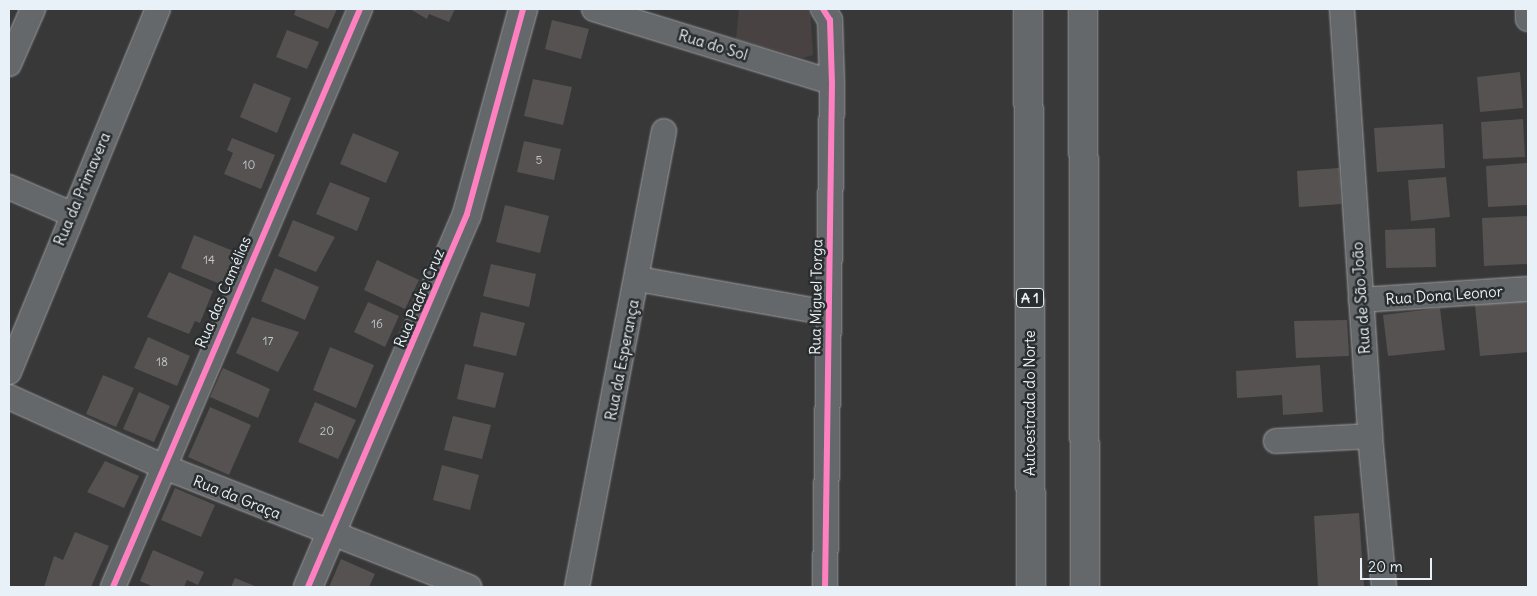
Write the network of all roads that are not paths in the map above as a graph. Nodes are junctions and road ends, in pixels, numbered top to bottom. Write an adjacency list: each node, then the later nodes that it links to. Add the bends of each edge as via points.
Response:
1 (33, 9): 12 (street)
2 (158, 9): 16 (street, Rua da Primavera)
3 (360, 9): 25 (street, Rua das Camélias)
4 (523, 9): 26 (main road, Rua Padre Cruz, via 468,214)
5 (594, 9): 13 (street, Rua do Sol)
6 (823, 9): 13 (street, Rua Miguel Torga, via 830,20)
7 (1028, 9): 32 (main road, Autoestrada do Norte / A 1)
8 (1082, 9): 33 (main road)
9 (1342, 9): 19 (street, Rua de São João)
10 (1528, 9): 11 (street)
11 (1528, 19)
12 (9, 64)
13 (832, 82): 20 (street, Rua Miguel Torga)
14 (664, 131): 17 (street, Rua da Esperança)
15 (9, 187): 16 (street)
16 (71, 214): 21 (street, Rua da Primavera)
17 (638, 279): 20 (street); 30 (street, Rua da Esperança)
18 (1528, 289): 19 (street, Rua Dona Leonor)
19 (1361, 300): 23 (street, Rua de São João)
20 (828, 313): 31 (street, Rua Miguel Torga)
21 (9, 372)
22 (9, 397): 25 (street, Rua da Graça)
23 (1370, 436): 24 (street); 34 (street, Rua de São João)
24 (1276, 441)
25 (162, 466): 26 (street, Rua da Graça); 27 (street, Rua das Camélias)
26 (329, 536): 28 (main road, Rua Padre Cruz); 29 (street, Rua da Graça)
27 (113, 587)
28 (308, 587)
29 (469, 587)
30 (577, 587)
31 (825, 587)
32 (1031, 587)
33 (1085, 587)
34 (1384, 587)

